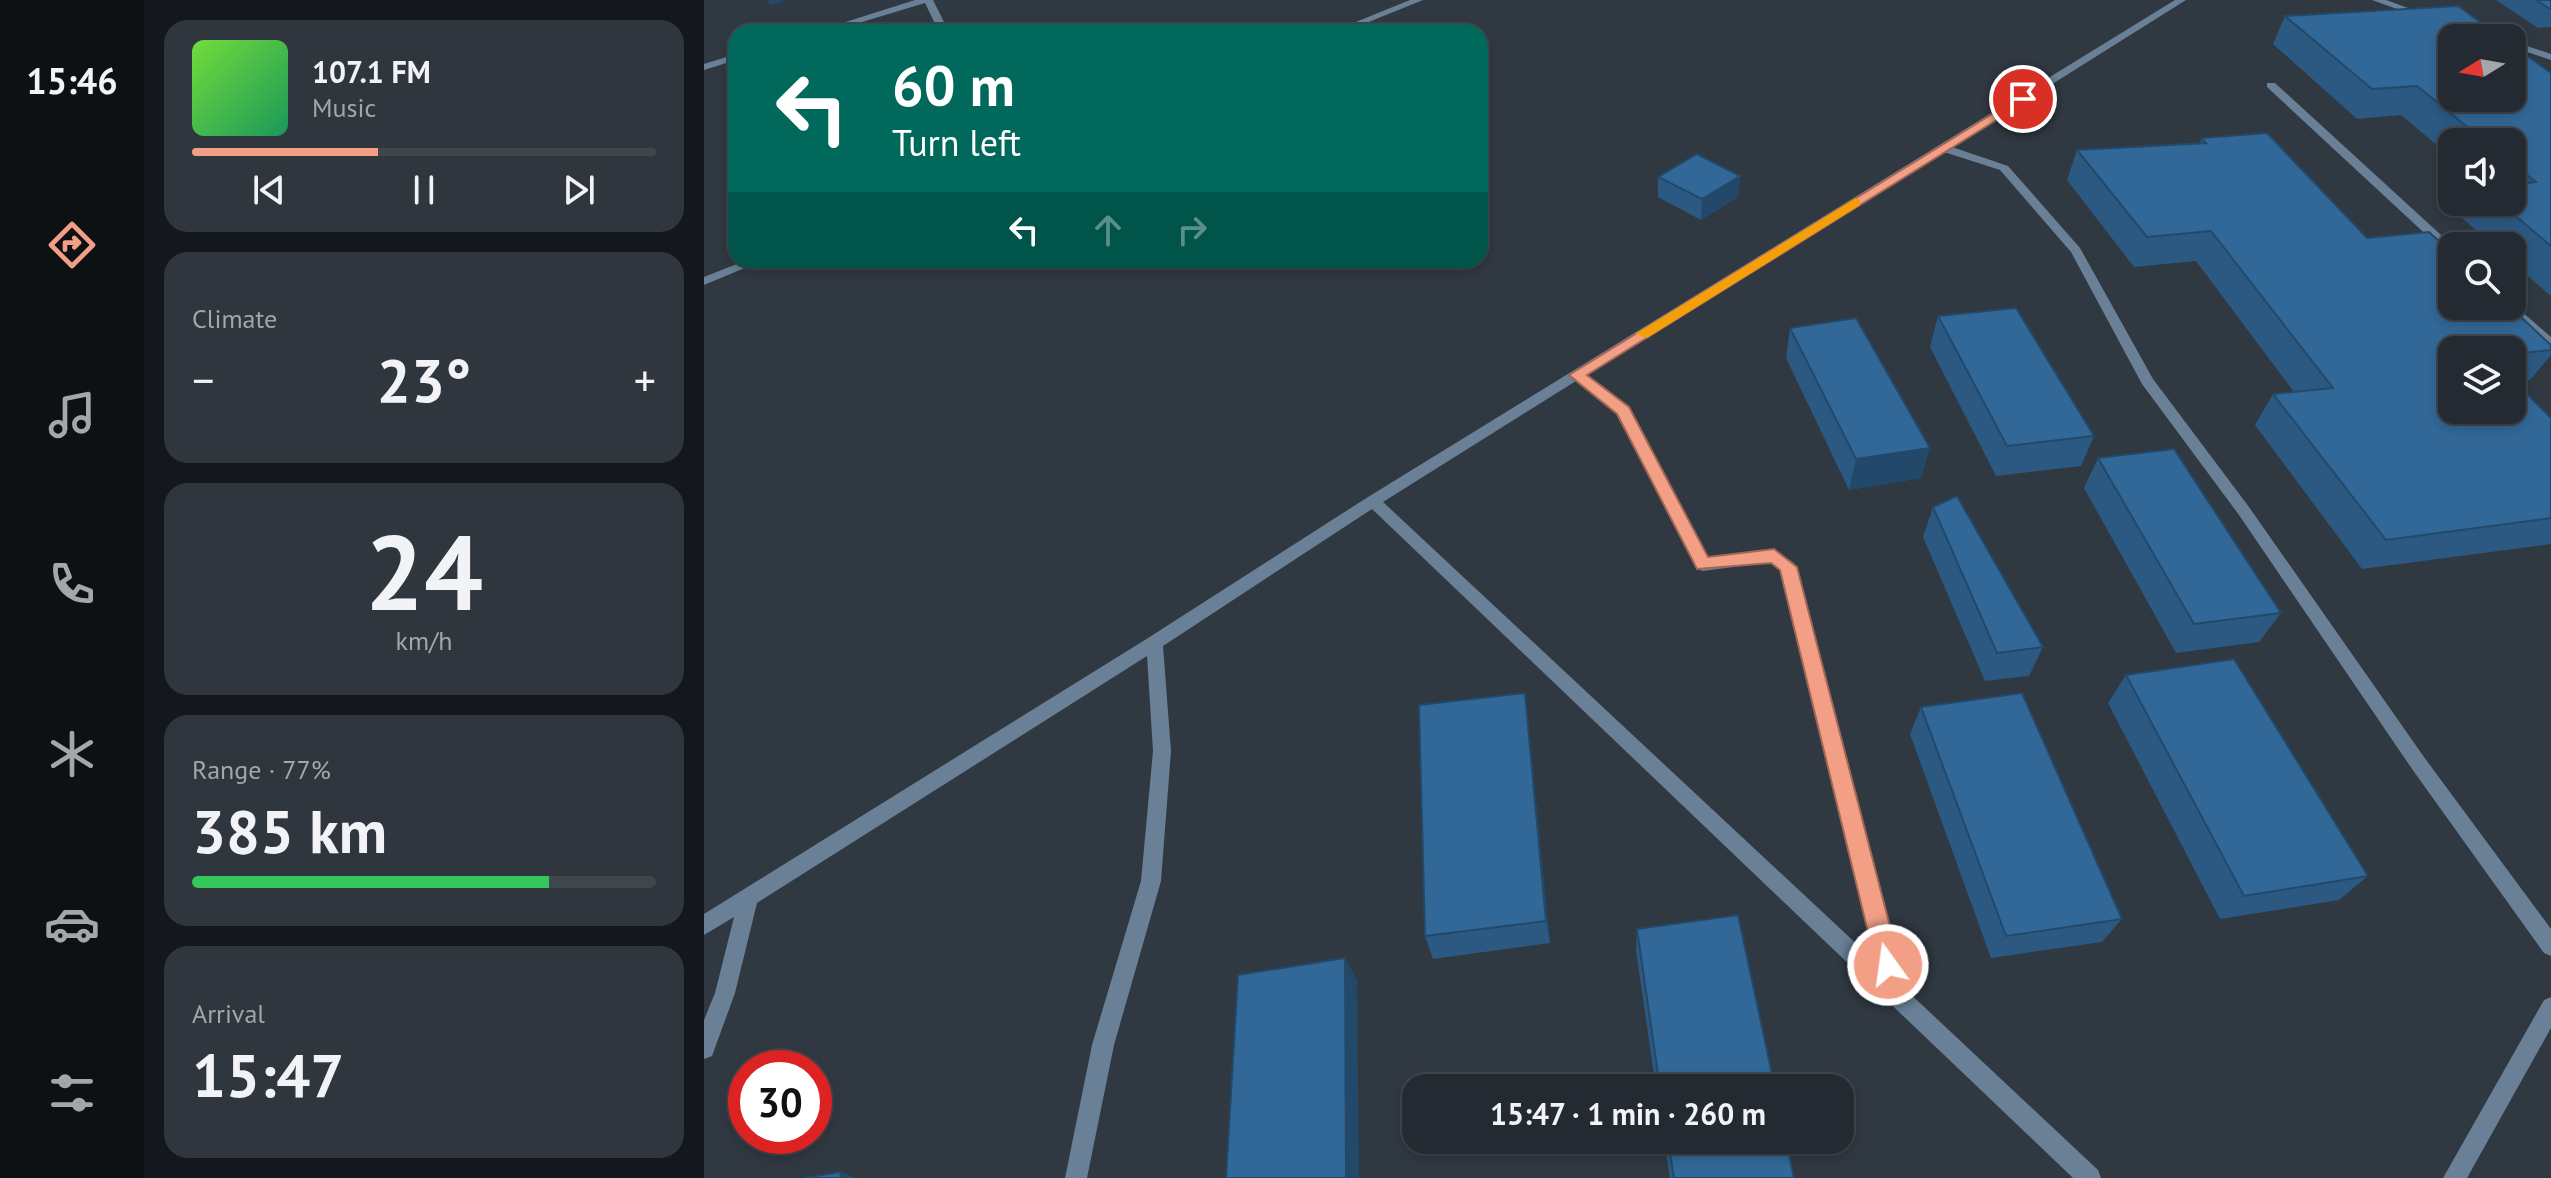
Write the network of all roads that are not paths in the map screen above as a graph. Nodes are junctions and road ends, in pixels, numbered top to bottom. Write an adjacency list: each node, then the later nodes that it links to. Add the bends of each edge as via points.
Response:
1 (926, 0): 6 (street); 7 (street)
2 (1418, 0): 8 (street)
3 (2181, 0): 14 (street)
4 (2377, 0): 5 (street)
5 (2435, 19)
6 (846, 24)
7 (940, 24)
8 (1356, 24)
9 (2526, 49): 10 (street)
10 (2551, 57)
11 (728, 60): 12 (street)
12 (704, 67)
13 (2271, 85): 15 (street)
14 (1944, 148): 20 (street); 25 (street, via 2004,168 2076,251 2147,381)
15 (2438, 239)
16 (737, 268): 17 (street)
17 (704, 281)
18 (2525, 320): 19 (street)
19 (2551, 344)
20 (1577, 375): 21 (street); 26 (street, via 1623,411 1703,565 1774,556 1788,567)
21 (1373, 501): 22 (street); 26 (street)
22 (1154, 643): 23 (street); 30 (street, via 1162,751 1151,881 1103,1045)
23 (749, 896): 24 (street); 28 (street, via 725,993)
24 (704, 925)
25 (2551, 946)
26 (1896, 995): 29 (street)
27 (2551, 1007): 31 (street)
28 (704, 1048)
29 (2080, 1175)
30 (1076, 1178)
31 (2454, 1178)

